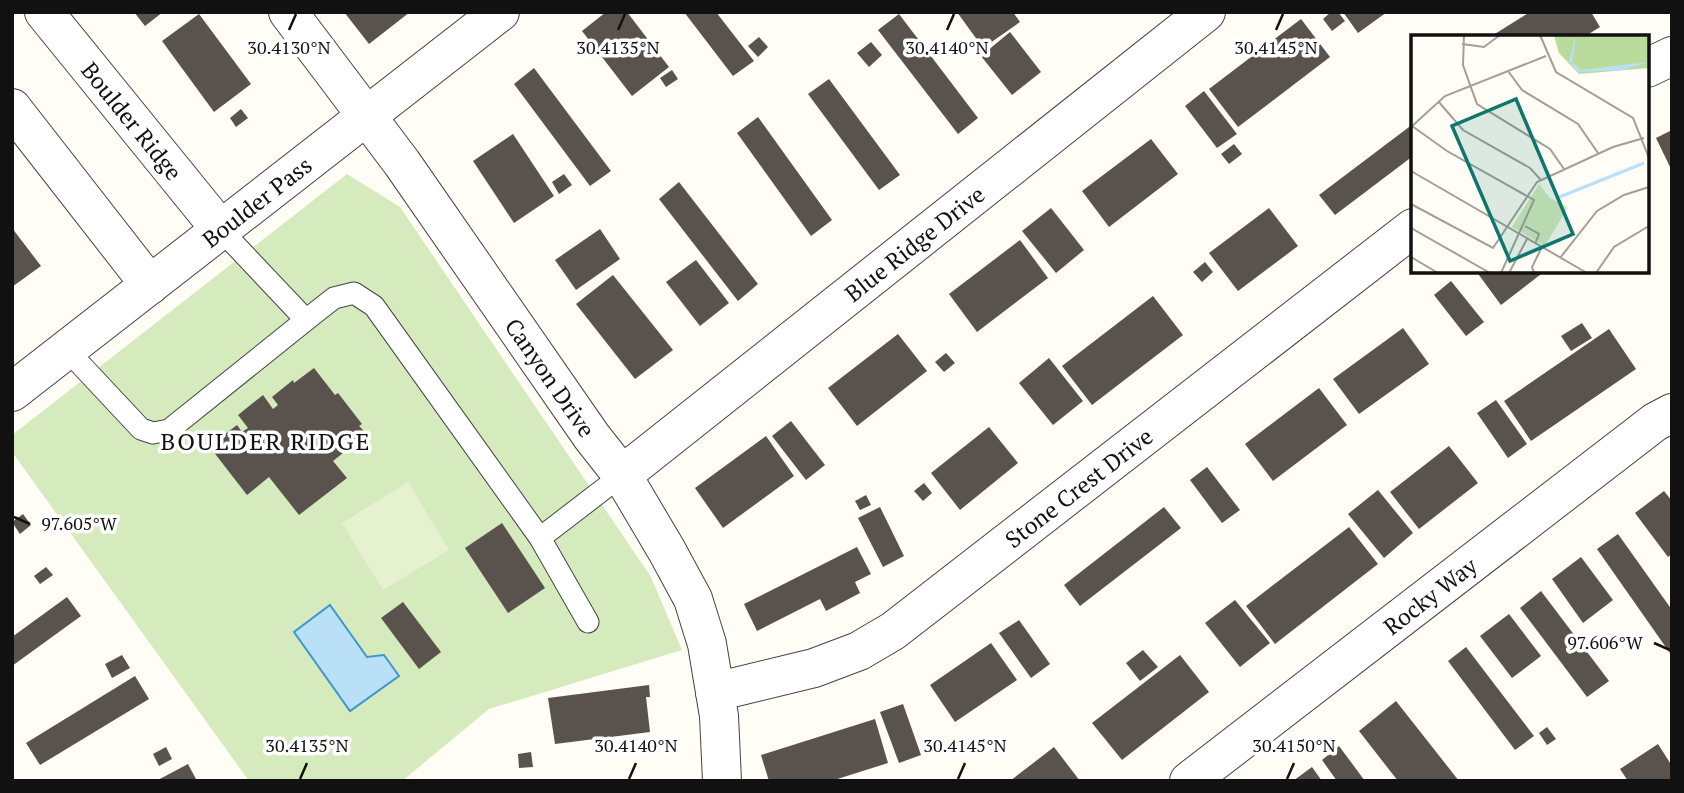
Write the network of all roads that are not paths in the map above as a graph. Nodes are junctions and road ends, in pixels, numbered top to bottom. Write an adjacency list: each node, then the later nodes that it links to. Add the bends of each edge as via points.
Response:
1 (44, 12): 9 (street, Boulder Ridge)
2 (288, 12): 8 (street, Canyon Drive)
3 (500, 12): 8 (street, Boulder Pass)
4 (1206, 12): 16 (street, Blue Ridge Drive)
5 (1672, 56): 6 (street)
6 (1649, 67)
7 (12, 108): 11 (street)
8 (366, 116): 9 (street, Boulder Pass); 16 (street, Canyon Drive)
9 (221, 230): 11 (street, Boulder Pass); 12 (lane)
10 (1411, 230): 19 (street, Stone Crest Drive, via 893,631 859,651 814,668)
11 (150, 285): 13 (street, Boulder Pass)
12 (306, 320): 13 (lane, via 170,430 153,433 141,429); 17 (lane, via 334,298 354,293 374,306)
13 (67, 350): 14 (street, Boulder Pass)
14 (12, 392)
15 (1672, 412): 21 (street, Rocky Way)
16 (622, 475): 17 (lane); 19 (street, Canyon Drive, via 692,599 707,645)
17 (540, 538): 18 (lane)
18 (588, 622)
19 (715, 692): 20 (street, Canyon Drive)
20 (722, 781)
21 (1189, 781)

